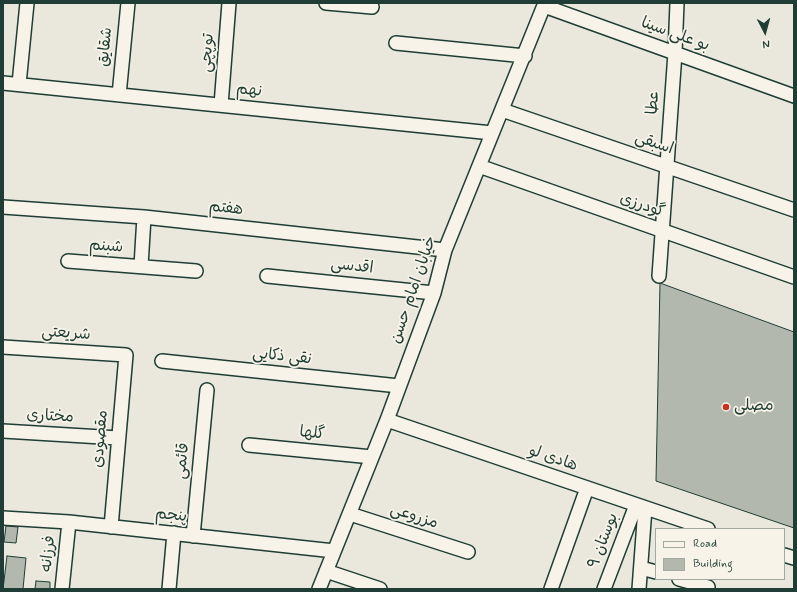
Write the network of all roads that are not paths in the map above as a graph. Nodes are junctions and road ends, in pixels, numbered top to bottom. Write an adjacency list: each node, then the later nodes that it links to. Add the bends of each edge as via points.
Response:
1 (27, 3): 12 (street)
2 (128, 3): 13 (street, شقایق)
3 (229, 3): 15 (street, توپچی)
4 (326, 3): 7 (street)
5 (677, 3): 9 (street, عطا)
6 (544, 4): 9 (street, بو علی سینا); 10 (street, خیابان امام حسن)
7 (372, 7)
8 (396, 43): 10 (street)
9 (675, 53): 14 (street, بو علی سینا); 19 (street, عطا)
10 (524, 56): 16 (street, خیابان امام حسن)
11 (3, 83): 12 (street, نهم)
12 (19, 84): 13 (street, نهم)
13 (118, 95): 15 (street, نهم)
14 (794, 95)
15 (221, 105): 17 (street, نهم)
16 (502, 110): 17 (street, خیابان امام حسن); 19 (street, اسبقی)
17 (492, 133): 18 (street, خیابان امام حسن)
18 (479, 166): 23 (street, گودرزی); 24 (street, خیابان امام حسن)
19 (667, 167): 21 (street, اسبقی); 23 (street, عطا)
20 (3, 207): 22 (street, هفتم)
21 (794, 210)
22 (144, 217): 24 (street, هفتم); 26 (street, شبنم)
23 (661, 230): 29 (street, عطا); 30 (street, گودرزی)
24 (445, 250): 31 (street, خیابان امام حسن)
25 (68, 261): 26 (street, شبنم)
26 (141, 266): 27 (street, شبنم)
27 (196, 271)
28 (267, 276): 31 (street, اقدسی)
29 (659, 276)
30 (794, 277)
31 (434, 293): 35 (street, خیابان امام حسن)
32 (3, 347): 33 (street, شریعتی)
33 (126, 355): 39 (street, مقصودی)
34 (162, 361): 35 (street, نقی ذکایی)
35 (399, 386): 37 (street, خیابان امام حسن)
36 (207, 390): 50 (street, قائمی)
37 (387, 420): 41 (street, خیابان امام حسن); 42 (street, هادی لو)
38 (3, 431): 39 (street, مختاری)
39 (118, 438): 47 (street, مقصودی)
40 (249, 445): 41 (street, گلها)
41 (372, 457): 44 (street, خیابان امام حسن)
42 (587, 488): 43 (street, هادی لو); 62 (street)
43 (640, 506): 48 (street, هادی لو); 53 (street); 63 (street, بوستان ۹)
44 (350, 514): 51 (street, خیابان امام حسن); 52 (street, مزروعی)
45 (3, 518): 46 (street, پنجم)
46 (69, 522): 47 (street, پنجم); 58 (street, فرزانه)
47 (111, 527): 49 (street, پنجم)
48 (705, 528)
49 (174, 534): 50 (street, پنجم); 59 (street)
50 (193, 536): 51 (street, پنجم)
51 (334, 551): 54 (street, خیابان امام حسن)
52 (468, 552)
53 (641, 568): 55 (street); 64 (street)
54 (326, 571): 60 (street, خیابان امام حسن); 61 (street)
55 (655, 572)
56 (684, 580): 57 (street)
57 (709, 585)
58 (62, 589)
59 (169, 589)
60 (319, 589)
61 (380, 589)
62 (551, 589)
63 (604, 589)
64 (639, 589)

